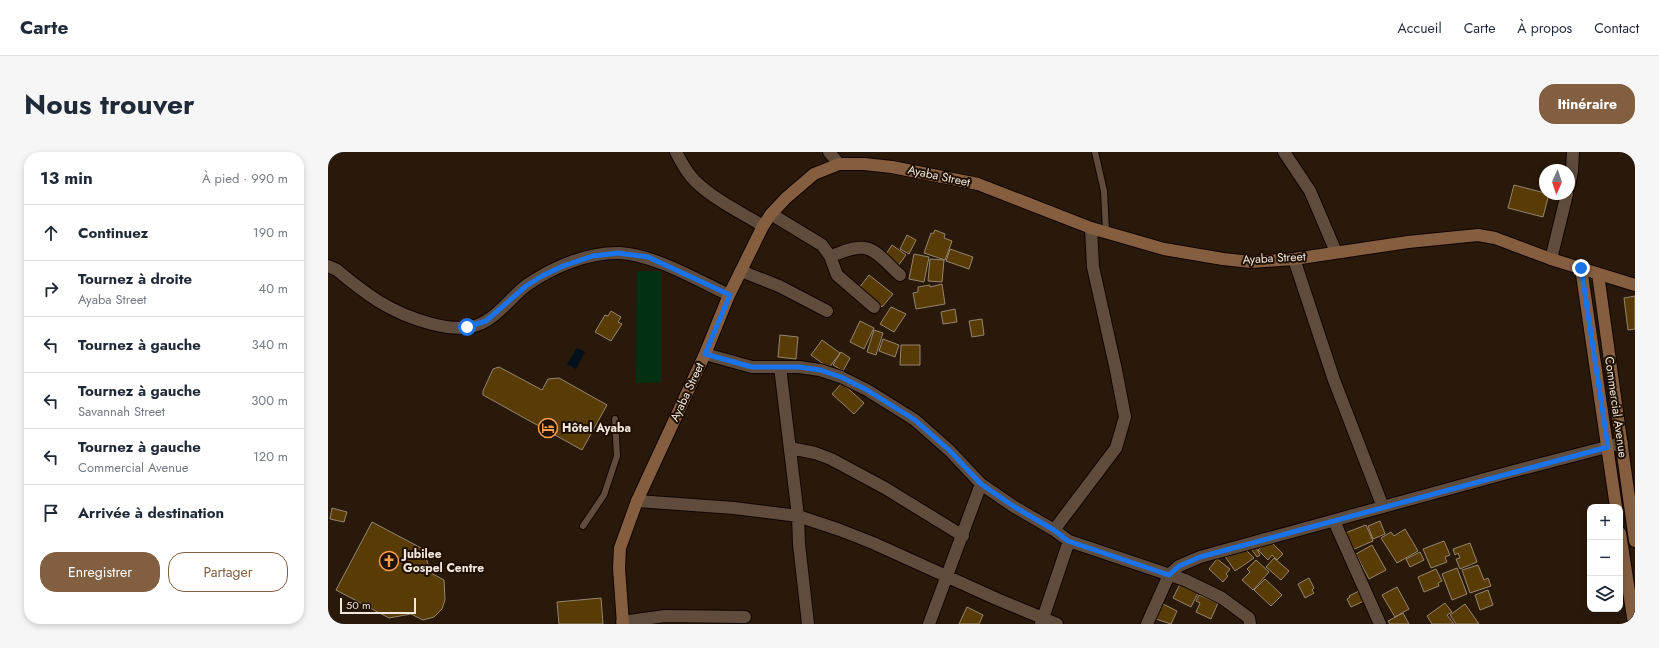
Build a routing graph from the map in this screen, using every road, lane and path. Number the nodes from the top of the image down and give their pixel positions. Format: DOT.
graph roads {
  1 [pos="676,152"];
  2 [pos="1095,152"];
  3 [pos="1284,152"];
  4 [pos="1574,152"];
  5 [pos="835,156"];
  6 [pos="1573,164"];
  7 [pos="1566,200"];
  8 [pos="771,214"];
  9 [pos="763,226"];
  10 [pos="1090,228"];
  11 [pos="1106,231"];
  12 [pos="1336,252"];
  13 [pos="830,256"];
  14 [pos="1294,259"];
  15 [pos="1551,259"];
  16 [pos="328,266"];
  17 [pos="1581,268"];
  18 [pos="741,271"];
  19 [pos="1598,274"];
  20 [pos="900,275"];
  21 [pos="1635,285"];
  22 [pos="730,295"];
  23 [pos="874,307"];
  24 [pos="827,311"];
  25 [pos="705,354"];
  26 [pos="780,366"];
  27 [pos="615,419"];
  28 [pos="1622,443"];
  29 [pos="1608,447"];
  30 [pos="790,448"];
  31 [pos="981,484"];
  32 [pos="637,501"];
  33 [pos="1616,504"];
  34 [pos="1383,507"];
  35 [pos="798,516"];
  36 [pos="1334,521"];
  37 [pos="583,526"];
  38 [pos="1054,530"];
  39 [pos="963,536"];
  40 [pos="1621,540"];
  41 [pos="1068,541"];
  42 [pos="1635,541"];
  43 [pos="1169,575"];
  44 [pos="948,576"];
  45 [pos="745,617"];
  46 [pos="1042,621"];
  47 [pos="622,623"];
  48 [pos="808,624"];
  49 [pos="929,624"];
  50 [pos="1057,624"];
  51 [pos="1147,624"];
  52 [pos="1250,624"];
  53 [pos="1380,624"];
  54 [pos="1634,624"];
  1 -- 9 [label="street"];
  2 -- 11 [label="lane"];
  3 -- 12 [label="street"];
  4 -- 6 [label="street"];
  5 -- 8 [label="main road, Ayaba Street"];
  5 -- 10 [label="main road, Ayaba Street"];
  7 -- 15 [label="street"];
  8 -- 9 [label="main road, Ayaba Street"];
  8 -- 13 [label="street"];
  9 -- 18 [label="main road, Ayaba Street"];
  10 -- 11 [label="main road, Ayaba Street"];
  10 -- 38 [label="street"];
  11 -- 14 [label="main road, Ayaba Street"];
  12 -- 14 [label="main road, Ayaba Street"];
  12 -- 15 [label="main road, Ayaba Street"];
  13 -- 20 [label="street"];
  13 -- 23 [label="street"];
  14 -- 34 [label="street"];
  15 -- 17 [label="main road, Ayaba Street"];
  16 -- 22 [label="street"];
  17 -- 19 [label="main road, Ayaba Street"];
  17 -- 29 [label="main road, Commercial Avenue"];
  18 -- 22 [label="main road, Ayaba Street"];
  18 -- 24 [label="street"];
  19 -- 21 [label="main road, Ayaba Street"];
  19 -- 28 [label="main road, Commercial Avenue"];
  22 -- 25 [label="main road, Ayaba Street"];
  25 -- 26 [label="street"];
  25 -- 32 [label="main road, Ayaba Street"];
  26 -- 30 [label="street"];
  26 -- 31 [label="street"];
  27 -- 37 [label="lane"];
  28 -- 29 [label="street"];
  28 -- 42 [label="main road, Commercial Avenue"];
  29 -- 33 [label="main road, Commercial Avenue"];
  29 -- 34 [label="street"];
  30 -- 35 [label="street"];
  30 -- 39 [label="street"];
  31 -- 38 [label="street"];
  31 -- 39 [label="street"];
  32 -- 35 [label="street"];
  32 -- 47 [label="main road, Ayaba Street"];
  34 -- 36 [label="street"];
  35 -- 44 [label="street"];
  35 -- 48 [label="street"];
  36 -- 43 [label="street"];
  36 -- 53 [label="street"];
  38 -- 41 [label="street"];
  39 -- 44 [label="street"];
  40 -- 54 [label="main road"];
  41 -- 43 [label="street"];
  41 -- 46 [label="street"];
  43 -- 51 [label="street"];
  43 -- 52 [label="street"];
  44 -- 46 [label="street"];
  44 -- 49 [label="street"];
  45 -- 47 [label="street"];
  46 -- 50 [label="street"];
}
